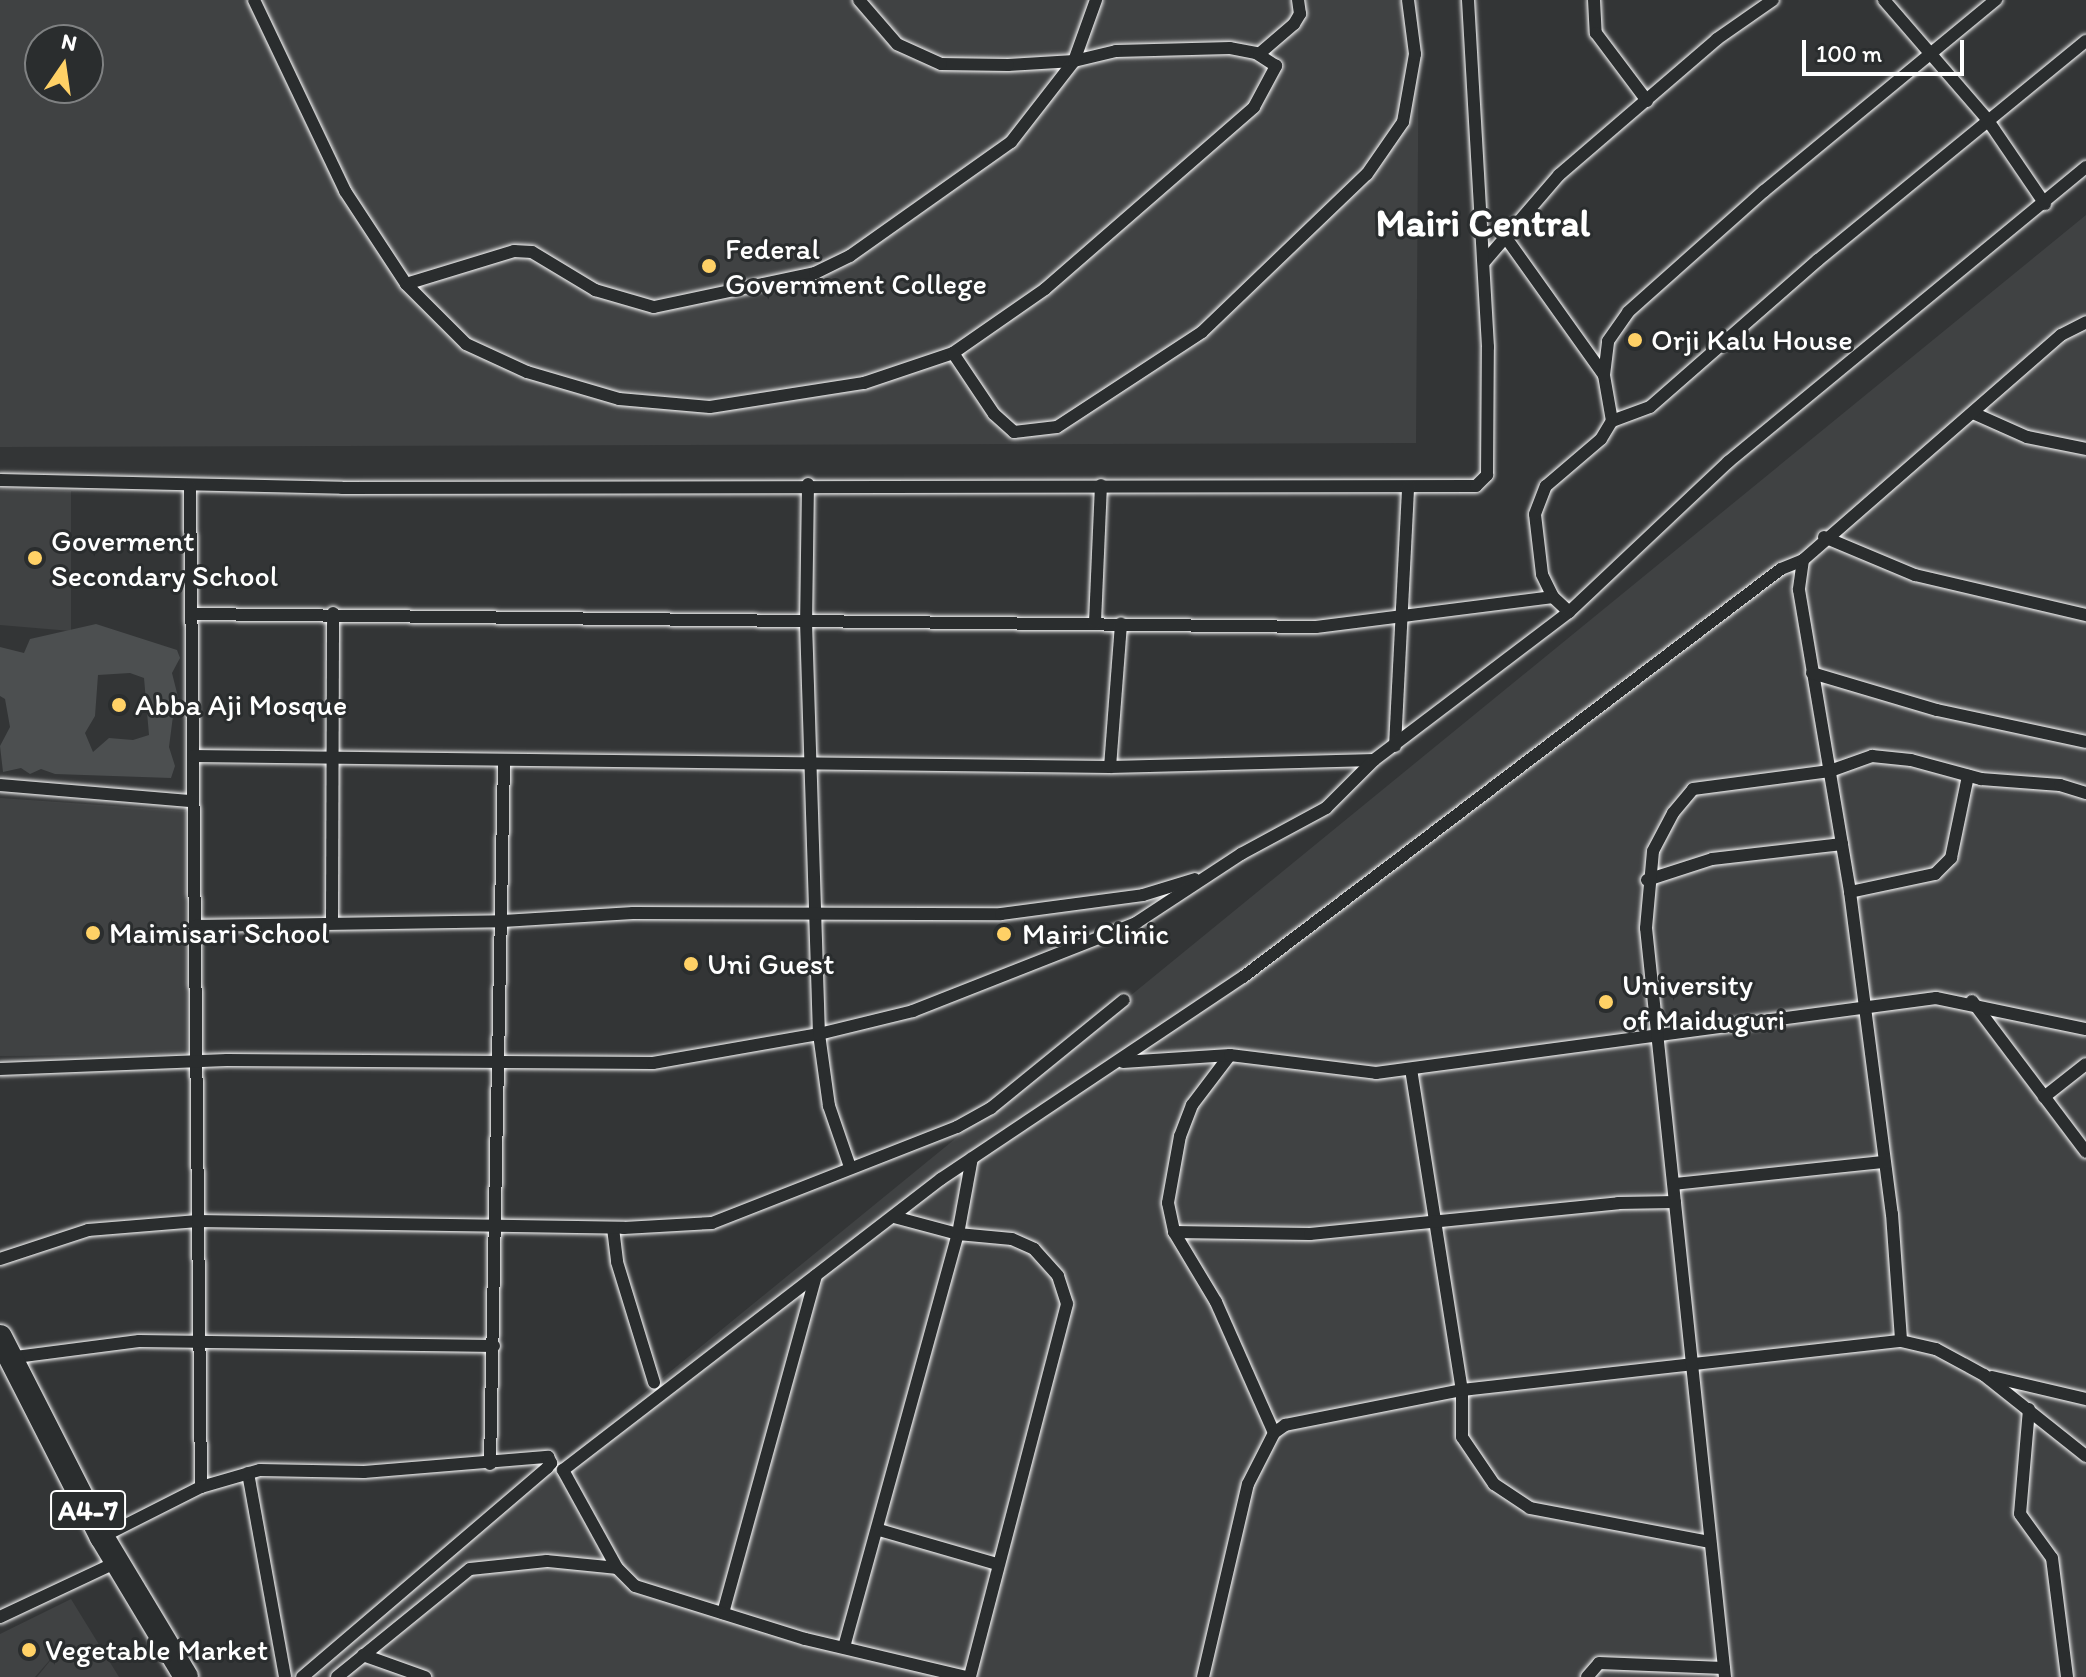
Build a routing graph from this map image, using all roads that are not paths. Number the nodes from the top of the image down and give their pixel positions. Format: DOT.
graph roads {
  1 [pos="254,0"];
  2 [pos="859,0"];
  3 [pos="1096,0"];
  4 [pos="1298,0"];
  5 [pos="1408,0"];
  6 [pos="1468,0"];
  7 [pos="1594,0"];
  8 [pos="1773,0"];
  9 [pos="1884,0"];
  10 [pos="1996,0"];
  11 [pos="2086,41"];
  12 [pos="1932,53"];
  13 [pos="1259,54"];
  14 [pos="1074,61"];
  15 [pos="1647,101"];
  16 [pos="1987,119"];
  17 [pos="2086,167"];
  18 [pos="2045,204"];
  19 [pos="1504,235"];
  20 [pos="1485,261"];
  21 [pos="406,284"];
  22 [pos="2086,322"];
  23 [pos="953,353"];
  24 [pos="1604,375"];
  25 [pos="1973,413"];
  26 [pos="1612,421"];
  27 [pos="2086,449"];
  28 [pos="0,480"];
  29 [pos="808,484"];
  30 [pos="1101,485"];
  31 [pos="190,486"];
  32 [pos="1408,487"];
  33 [pos="1824,537"];
  34 [pos="1803,560"];
  35 [pos="1553,597"];
  36 [pos="1569,612"];
  37 [pos="333,613"];
  38 [pos="192,614"];
  39 [pos="2086,615"];
  40 [pos="1404,619"];
  41 [pos="806,622"];
  42 [pos="1095,622"];
  43 [pos="1121,623"];
  44 [pos="1812,673"];
  45 [pos="2086,742"];
  46 [pos="1395,746"];
  47 [pos="330,755"];
  48 [pos="193,756"];
  49 [pos="1374,760"];
  50 [pos="504,761"];
  51 [pos="811,764"];
  52 [pos="1110,767"];
  53 [pos="1830,771"];
  54 [pos="1968,776"];
  55 [pos="0,785"];
  56 [pos="2086,793"];
  57 [pos="192,801"];
  58 [pos="1842,844"];
  59 [pos="1207,876"];
  60 [pos="1647,880"];
  61 [pos="1850,892"];
  62 [pos="813,912"];
  63 [pos="332,921"];
  64 [pos="503,921"];
  65 [pos="195,926"];
  66 [pos="1124,1000"];
  67 [pos="1972,1001"];
  68 [pos="1864,1006"];
  69 [pos="2086,1029"];
  70 [pos="1655,1032"];
  71 [pos="819,1034"];
  72 [pos="1230,1055"];
  73 [pos="196,1061"];
  74 [pos="1120,1062"];
  75 [pos="500,1064"];
  76 [pos="2086,1064"];
  77 [pos="0,1069"];
  78 [pos="1411,1069"];
  79 [pos="2044,1097"];
  80 [pos="2086,1152"];
  81 [pos="972,1158"];
  82 [pos="1884,1162"];
  83 [pos="850,1167"];
  84 [pos="1674,1184"];
  85 [pos="1675,1202"];
  86 [pos="894,1217"];
  87 [pos="198,1221"];
  88 [pos="1434,1224"];
  89 [pos="498,1225"];
  90 [pos="613,1228"];
  91 [pos="1174,1232"];
  92 [pos="958,1234"];
  93 [pos="0,1259"];
  94 [pos="816,1276"];
  95 [pos="1901,1341"];
  96 [pos="202,1343"];
  97 [pos="494,1346"];
  98 [pos="3,1357"];
  99 [pos="1689,1365"];
  100 [pos="1984,1375"];
  101 [pos="654,1382"];
  102 [pos="1462,1390"];
  103 [pos="2086,1399"];
  104 [pos="21,1400"];
  105 [pos="2029,1409"];
  106 [pos="1274,1433"];
  107 [pos="2086,1456"];
  108 [pos="490,1464"];
  109 [pos="248,1473"];
  110 [pos="201,1487"];
  111 [pos="879,1530"];
  112 [pos="102,1537"];
  113 [pos="1710,1542"];
  114 [pos="997,1564"];
  115 [pos="112,1565"];
  116 [pos="617,1568"];
  117 [pos="723,1613"];
  118 [pos="0,1617"];
  119 [pos="844,1647"];
  120 [pos="363,1655"];
  121 [pos="1725,1673"];
  122 [pos="178,1676"];
  123 [pos="285,1677"];
  124 [pos="302,1677"];
  125 [pos="337,1677"];
  126 [pos="425,1677"];
  127 [pos="968,1677"];
  128 [pos="1203,1677"];
  129 [pos="1587,1677"];
  130 [pos="2067,1677"];
  1 -- 21 [label="street"];
  2 -- 14 [label="street"];
  3 -- 14 [label="street"];
  4 -- 13 [label="street"];
  5 -- 23 [label="street"];
  6 -- 20 [label="street"];
  7 -- 15 [label="street"];
  8 -- 15 [label="street"];
  9 -- 12 [label="street"];
  10 -- 12 [label="street"];
  11 -- 16 [label="street"];
  12 -- 16 [label="street"];
  12 -- 24 [label="street"];
  13 -- 14 [label="street"];
  13 -- 23 [label="street"];
  14 -- 21 [label="street"];
  15 -- 19 [label="street"];
  16 -- 18 [label="street"];
  16 -- 26 [label="street"];
  17 -- 18 [label="street"];
  18 -- 36 [label="street"];
  19 -- 20 [label="street"];
  19 -- 24 [label="street"];
  20 -- 32 [label="street"];
  21 -- 23 [label="street"];
  22 -- 25 [label="street"];
  24 -- 26 [label="street"];
  25 -- 27 [label="street"];
  25 -- 33 [label="street"];
  26 -- 35 [label="street"];
  28 -- 31 [label="street"];
  29 -- 30 [label="street"];
  29 -- 31 [label="street"];
  29 -- 41 [label="street"];
  30 -- 32 [label="street"];
  30 -- 42 [label="street"];
  31 -- 38 [label="street"];
  32 -- 40 [label="street"];
  33 -- 34 [label="street"];
  33 -- 39 [label="street"];
  34 -- 44 [label="street"];
  34 -- 74 [label="street"];
  35 -- 36 [label="street"];
  35 -- 40 [label="street"];
  36 -- 46 [label="street"];
  37 -- 38 [label="street"];
  37 -- 41 [label="street"];
  37 -- 47 [label="street"];
  38 -- 48 [label="street"];
  40 -- 43 [label="street"];
  40 -- 46 [label="street"];
  41 -- 42 [label="street"];
  41 -- 51 [label="street"];
  42 -- 43 [label="street"];
  43 -- 52 [label="street"];
  44 -- 45 [label="street"];
  44 -- 53 [label="street"];
  46 -- 49 [label="street"];
  47 -- 48 [label="street"];
  47 -- 50 [label="street"];
  47 -- 63 [label="street"];
  48 -- 57 [label="street"];
  49 -- 52 [label="street"];
  49 -- 59 [label="street"];
  50 -- 51 [label="street"];
  50 -- 64 [label="street"];
  51 -- 52 [label="street"];
  51 -- 62 [label="street"];
  53 -- 54 [label="street"];
  53 -- 58 [label="street"];
  53 -- 60 [label="street"];
  54 -- 56 [label="street"];
  54 -- 61 [label="street"];
  55 -- 57 [label="street"];
  57 -- 65 [label="street"];
  58 -- 60 [label="street"];
  58 -- 61 [label="street"];
  59 -- 62 [label="street"];
  59 -- 71 [label="street"];
  60 -- 70 [label="street"];
  61 -- 68 [label="street"];
  62 -- 64 [label="street"];
  62 -- 71 [label="street"];
  63 -- 64 [label="street"];
  63 -- 65 [label="street"];
  64 -- 75 [label="street"];
  65 -- 73 [label="street"];
  66 -- 83 [label="street"];
  67 -- 68 [label="street"];
  67 -- 69 [label="street"];
  67 -- 79 [label="street"];
  68 -- 70 [label="street"];
  68 -- 82 [label="street"];
  70 -- 78 [label="street"];
  70 -- 84 [label="street"];
  71 -- 75 [label="street"];
  71 -- 83 [label="street"];
  72 -- 74 [label="street"];
  72 -- 78 [label="street"];
  72 -- 91 [label="street"];
  73 -- 75 [label="street"];
  73 -- 77 [label="street"];
  73 -- 87 [label="street"];
  74 -- 81 [label="street"];
  75 -- 89 [label="street"];
  76 -- 79 [label="street"];
  78 -- 88 [label="street"];
  79 -- 80 [label="street"];
  81 -- 86 [label="street"];
  81 -- 92 [label="street"];
  82 -- 84 [label="street"];
  82 -- 95 [label="street"];
  83 -- 90 [label="street"];
  84 -- 85 [label="street"];
  85 -- 88 [label="street"];
  85 -- 99 [label="street"];
  86 -- 92 [label="street"];
  86 -- 94 [label="street"];
  87 -- 89 [label="street"];
  87 -- 93 [label="street"];
  87 -- 96 [label="street"];
  88 -- 91 [label="street"];
  88 -- 102 [label="street"];
  89 -- 90 [label="street"];
  89 -- 97 [label="street"];
  90 -- 101 [label="street"];
  91 -- 106 [label="street"];
  92 -- 111 [label="street"];
  92 -- 114 [label="street"];
  94 -- 116 [label="street"];
  94 -- 117 [label="street"];
  95 -- 99 [label="street"];
  95 -- 100 [label="street"];
  96 -- 97 [label="street"];
  96 -- 98 [label="street"];
  96 -- 110 [label="street"];
  97 -- 108 [label="street"];
  98 -- 104 [label="highway, A4-7"];
  99 -- 102 [label="street"];
  99 -- 113 [label="street"];
  100 -- 103 [label="street"];
  100 -- 105 [label="street"];
  102 -- 106 [label="street"];
  102 -- 113 [label="street"];
  104 -- 112 [label="highway, A4-7"];
  104 -- 115 [label="highway, A4-7"];
  105 -- 107 [label="street"];
  105 -- 130 [label="street"];
  106 -- 128 [label="street"];
  108 -- 109 [label="street"];
  108 -- 124 [label="street"];
  109 -- 110 [label="street"];
  109 -- 123 [label="street"];
  110 -- 112 [label="street"];
  111 -- 114 [label="street"];
  111 -- 119 [label="street"];
  112 -- 115 [label="highway, A4-7"];
  113 -- 121 [label="street"];
  114 -- 127 [label="street"];
  115 -- 118 [label="street"];
  115 -- 122 [label="highway, A4-7"];
  116 -- 117 [label="street"];
  116 -- 120 [label="street"];
  117 -- 119 [label="street"];
  119 -- 127 [label="street"];
  120 -- 125 [label="street"];
  120 -- 126 [label="street"];
  121 -- 129 [label="street"];
}
